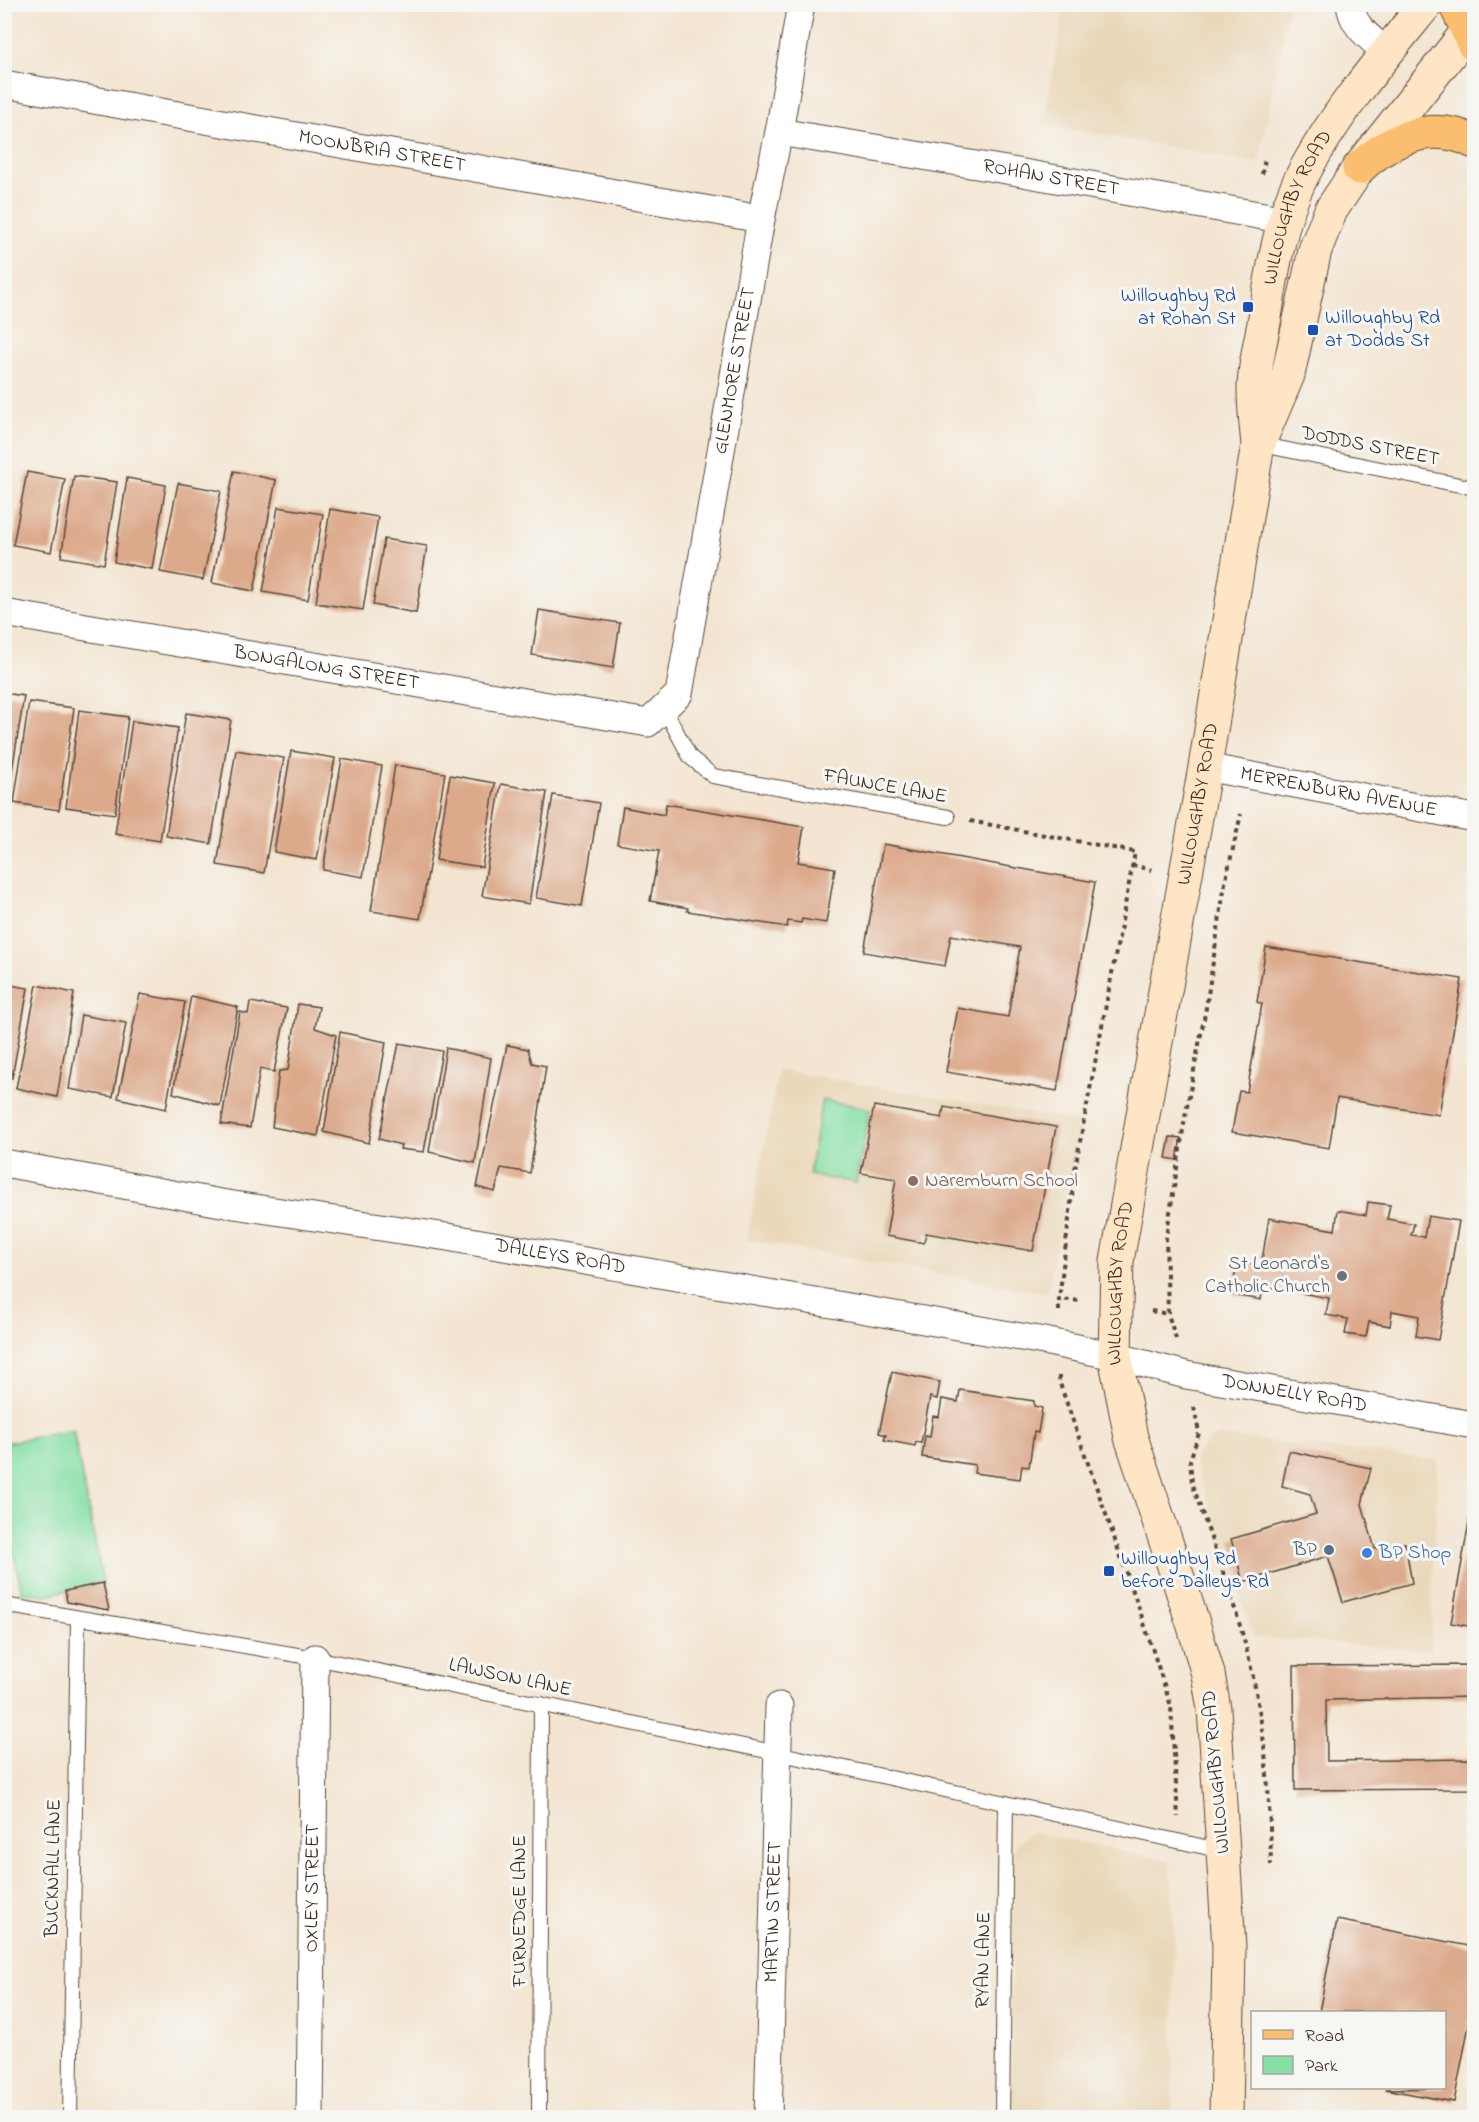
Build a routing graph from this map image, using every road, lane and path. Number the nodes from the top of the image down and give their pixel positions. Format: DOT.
graph roads {
  1 [pos="801,4"];
  2 [pos="1350,4"];
  3 [pos="1426,4"];
  4 [pos="1468,26"];
  5 [pos="1387,53"];
  6 [pos="4,84"];
  7 [pos="779,132"];
  8 [pos="1474,142"];
  9 [pos="1265,159"];
  10 [pos="1359,168"];
  11 [pos="1261,181"];
  12 [pos="761,219"];
  13 [pos="1286,220"];
  14 [pos="1322,229"];
  15 [pos="1258,444"];
  16 [pos="1474,488"];
  17 [pos="4,613"];
  18 [pos="656,715"];
  19 [pos="1205,767"];
  20 [pos="1241,814"];
  21 [pos="948,818"];
  22 [pos="1474,818"];
  23 [pos="1132,866"];
  24 [pos="1149,869"];
  25 [pos="4,1163"];
  26 [pos="1059,1299"];
  27 [pos="1071,1300"];
  28 [pos="1059,1308"];
  29 [pos="1153,1312"];
  30 [pos="1168,1314"];
  31 [pos="1175,1333"];
  32 [pos="1115,1356"];
  33 [pos="1059,1381"];
  34 [pos="1474,1425"];
  35 [pos="4,1605"];
  36 [pos="78,1619"];
  37 [pos="315,1658"];
  38 [pos="541,1704"];
  39 [pos="779,1706"];
  40 [pos="777,1753"];
  41 [pos="1006,1803"];
  42 [pos="1180,1842"];
  43 [pos="1224,1851"];
  44 [pos="70,2118"];
  45 [pos="310,2118"];
  46 [pos="538,2118"];
  47 [pos="768,2118"];
  48 [pos="1002,2118"];
  49 [pos="1226,2118"];
  1 -- 7 [label="street, GLENMORE STREET"];
  2 -- 5 [label="street"];
  3 -- 5 [label="main road, WILLOUGHBY ROAD"];
  4 -- 10 [label="main road, WILLOUGHBY ROAD"];
  5 -- 13 [label="main road, WILLOUGHBY ROAD"];
  6 -- 12 [label="street, MOONBRIA STREET"];
  7 -- 12 [label="street, GLENMORE STREET"];
  7 -- 13 [label="street, ROHAN STREET"];
  8 -- 10 [label="highway"];
  9 -- 11 [label="path"];
  10 -- 14 [label="main road, WILLOUGHBY ROAD"];
  12 -- 18 [label="street, GLENMORE STREET"];
  13 -- 14 [label="main road, ROHAN STREET"];
  13 -- 15 [label="main road, WILLOUGHBY ROAD"];
  14 -- 15 [label="main road, WILLOUGHBY ROAD"];
  15 -- 16 [label="lane, DODDS STREET"];
  15 -- 19 [label="main road, WILLOUGHBY ROAD"];
  17 -- 18 [label="street, BONGALONG STREET"];
  18 -- 21 [label="lane, FAUNCE LANE"];
  19 -- 22 [label="street, MERRENBURN AVENUE"];
  19 -- 32 [label="main road, WILLOUGHBY ROAD"];
  20 -- 30 [label="path"];
  21 -- 23 [label="path, FAUNCE LANE"];
  23 -- 24 [label="path"];
  23 -- 26 [label="path"];
  25 -- 32 [label="street, DALLEYS ROAD"];
  26 -- 27 [label="path"];
  26 -- 28 [label="path"];
  29 -- 30 [label="path"];
  30 -- 31 [label="path"];
  32 -- 34 [label="street, DONNELLY ROAD"];
  32 -- 43 [label="main road, WILLOUGHBY ROAD"];
  33 -- 42 [label="path"];
  35 -- 36 [label="lane, LAWSON LANE"];
  36 -- 37 [label="lane, LAWSON LANE"];
  36 -- 44 [label="lane, BUCKNALL LANE"];
  37 -- 38 [label="lane, LAWSON LANE"];
  37 -- 45 [label="street, OXLEY STREET"];
  38 -- 40 [label="lane, LAWSON LANE"];
  38 -- 46 [label="lane, FURNEDGE LANE"];
  39 -- 40 [label="street, MARTIN STREET"];
  40 -- 41 [label="lane, LAWSON LANE"];
  40 -- 47 [label="street, MARTIN STREET"];
  41 -- 42 [label="lane, LAWSON LANE"];
  41 -- 48 [label="lane, RYAN LANE"];
  42 -- 43 [label="lane, LAWSON LANE"];
  43 -- 49 [label="main road, WILLOUGHBY ROAD"];
}
